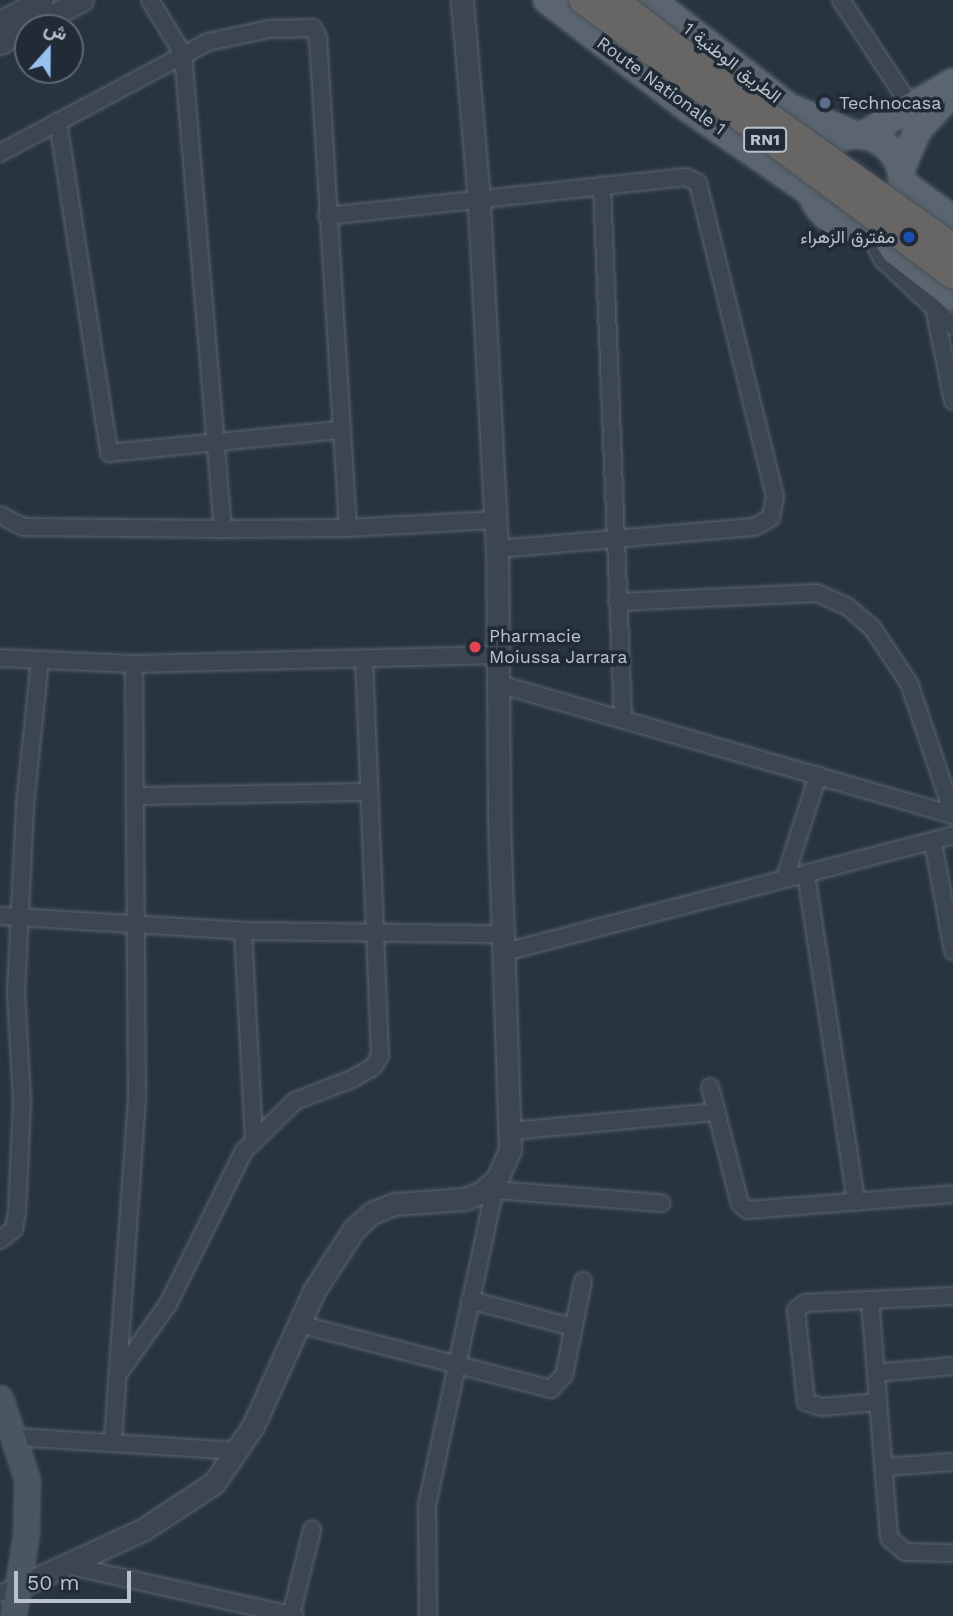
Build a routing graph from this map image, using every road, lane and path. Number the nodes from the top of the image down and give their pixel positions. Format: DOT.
graph roads {
  1 [pos="42,0"];
  2 [pos="82,0"];
  3 [pos="150,0"];
  4 [pos="462,0"];
  5 [pos="547,0"];
  6 [pos="582,0"];
  7 [pos="615,0"];
  8 [pos="652,0"];
  9 [pos="841,0"];
  10 [pos="55,14"];
  11 [pos="0,22"];
  12 [pos="183,54"];
  13 [pos="953,82"];
  14 [pos="953,92"];
  15 [pos="910,105"];
  16 [pos="58,122"];
  17 [pos="859,135"];
  18 [pos="0,152"];
  19 [pos="902,176"];
  20 [pos="602,185"];
  21 [pos="811,193"];
  22 [pos="479,200"];
  23 [pos="327,216"];
  24 [pos="953,219"];
  25 [pos="871,225"];
  26 [pos="953,247"];
  27 [pos="953,276"];
  28 [pos="944,305"];
  29 [pos="953,326"];
  30 [pos="953,401"];
  31 [pos="341,430"];
  32 [pos="214,443"];
  33 [pos="0,515"];
  34 [pos="495,520"];
  35 [pos="348,528"];
  36 [pos="223,529"];
  37 [pos="615,538"];
  38 [pos="497,549"];
  39 [pos="617,602"];
  40 [pos="498,655"];
  41 [pos="0,658"];
  42 [pos="40,661"];
  43 [pos="364,661"];
  44 [pos="134,664"];
  45 [pos="499,684"];
  46 [pos="623,717"];
  47 [pos="818,775"];
  48 [pos="367,792"];
  49 [pos="135,796"];
  50 [pos="953,814"];
  51 [pos="953,835"];
  52 [pos="933,842"];
  53 [pos="806,874"];
  54 [pos="785,878"];
  55 [pos="0,916"];
  56 [pos="20,917"];
  57 [pos="139,927"];
  58 [pos="243,931"];
  59 [pos="375,932"];
  60 [pos="505,943"];
  61 [pos="953,951"];
  62 [pos="710,1087"];
  63 [pos="717,1112"];
  64 [pos="512,1131"];
  65 [pos="254,1140"];
  66 [pos="496,1184"];
  67 [pos="953,1194"];
  68 [pos="856,1202"];
  69 [pos="661,1203"];
  70 [pos="0,1240"];
  71 [pos="583,1281"];
  72 [pos="953,1296"];
  73 [pos="470,1300"];
  74 [pos="870,1300"];
  75 [pos="299,1324"];
  76 [pos="573,1327"];
  77 [pos="953,1366"];
  78 [pos="456,1367"];
  79 [pos="121,1370"];
  80 [pos="876,1373"];
  81 [pos="0,1398"];
  82 [pos="878,1402"];
  83 [pos="15,1437"];
  84 [pos="113,1441"];
  85 [pos="239,1451"];
  86 [pos="953,1462"];
  87 [pos="884,1467"];
  88 [pos="312,1531"];
  89 [pos="953,1553"];
  90 [pos="70,1566"];
  91 [pos="9,1590"];
  92 [pos="13,1616"];
  93 [pos="293,1616"];
  94 [pos="428,1616"];
  1 -- 11 [label="street"];
  2 -- 10 [label="street"];
  3 -- 12 [label="street"];
  4 -- 22 [label="street"];
  5 -- 21 [label="main road, Route Nationale 1 / RN1"];
  6 -- 27 [label="highway, RN1, bridge"];
  7 -- 26 [label="highway, RN1, bridge"];
  8 -- 17 [label="main road, الطريق الوطنية 1 / RN1"];
  9 -- 15 [label="street"];
  12 -- 16 [label="street"];
  12 -- 23 [label="street"];
  12 -- 32 [label="street"];
  13 -- 15 [label="main road"];
  14 -- 19 [label="main road"];
  15 -- 17 [label="main road"];
  16 -- 18 [label="street"];
  16 -- 32 [label="street"];
  17 -- 19 [label="main road, الطريق الوطنية 1 / RN1"];
  17 -- 21 [label="main road"];
  19 -- 24 [label="main road, الطريق الوطنية 1"];
  19 -- 25 [label="main road"];
  20 -- 22 [label="street"];
  20 -- 37 [label="street"];
  20 -- 37 [label="street"];
  21 -- 25 [label="main road, RN1"];
  22 -- 23 [label="street"];
  22 -- 34 [label="street"];
  23 -- 31 [label="street"];
  25 -- 28 [label="main road"];
  28 -- 29 [label="street"];
  28 -- 30 [label="street"];
  31 -- 32 [label="street"];
  31 -- 35 [label="street"];
  32 -- 36 [label="street"];
  33 -- 36 [label="street"];
  34 -- 35 [label="street"];
  34 -- 38 [label="street"];
  35 -- 36 [label="street"];
  37 -- 38 [label="street"];
  37 -- 39 [label="street"];
  38 -- 40 [label="street"];
  39 -- 46 [label="street"];
  39 -- 50 [label="street"];
  40 -- 43 [label="street"];
  40 -- 45 [label="street"];
  41 -- 42 [label="street"];
  42 -- 44 [label="street"];
  42 -- 56 [label="street"];
  43 -- 44 [label="street"];
  43 -- 48 [label="street"];
  44 -- 49 [label="street"];
  45 -- 46 [label="street"];
  45 -- 60 [label="street"];
  46 -- 47 [label="street"];
  47 -- 50 [label="street"];
  47 -- 54 [label="street"];
  48 -- 49 [label="street"];
  48 -- 59 [label="street"];
  49 -- 57 [label="street"];
  51 -- 52 [label="street"];
  52 -- 53 [label="street"];
  52 -- 61 [label="street"];
  53 -- 54 [label="street"];
  53 -- 68 [label="street"];
  54 -- 60 [label="street"];
  55 -- 56 [label="street"];
  56 -- 57 [label="street"];
  56 -- 70 [label="street"];
  57 -- 58 [label="street"];
  57 -- 79 [label="street"];
  58 -- 59 [label="street"];
  58 -- 65 [label="street"];
  59 -- 60 [label="street"];
  59 -- 65 [label="street"];
  60 -- 64 [label="street"];
  62 -- 63 [label="street"];
  63 -- 64 [label="street"];
  63 -- 68 [label="street"];
  64 -- 66 [label="street"];
  65 -- 79 [label="street"];
  66 -- 69 [label="street"];
  66 -- 73 [label="street"];
  66 -- 75 [label="street"];
  67 -- 68 [label="street"];
  71 -- 76 [label="street"];
  72 -- 74 [label="street"];
  73 -- 76 [label="street"];
  73 -- 78 [label="street"];
  74 -- 80 [label="street"];
  74 -- 82 [label="street"];
  75 -- 78 [label="street"];
  75 -- 85 [label="street"];
  76 -- 78 [label="street"];
  77 -- 80 [label="street"];
  78 -- 94 [label="street"];
  79 -- 84 [label="street"];
  80 -- 82 [label="street"];
  81 -- 83 [label="main road"];
  82 -- 87 [label="street"];
  83 -- 84 [label="street"];
  83 -- 91 [label="main road"];
  84 -- 85 [label="street"];
  85 -- 90 [label="street"];
  86 -- 87 [label="street"];
  87 -- 89 [label="street"];
  88 -- 93 [label="street"];
  90 -- 91 [label="street"];
  90 -- 93 [label="street"];
  91 -- 92 [label="main road"];
}
